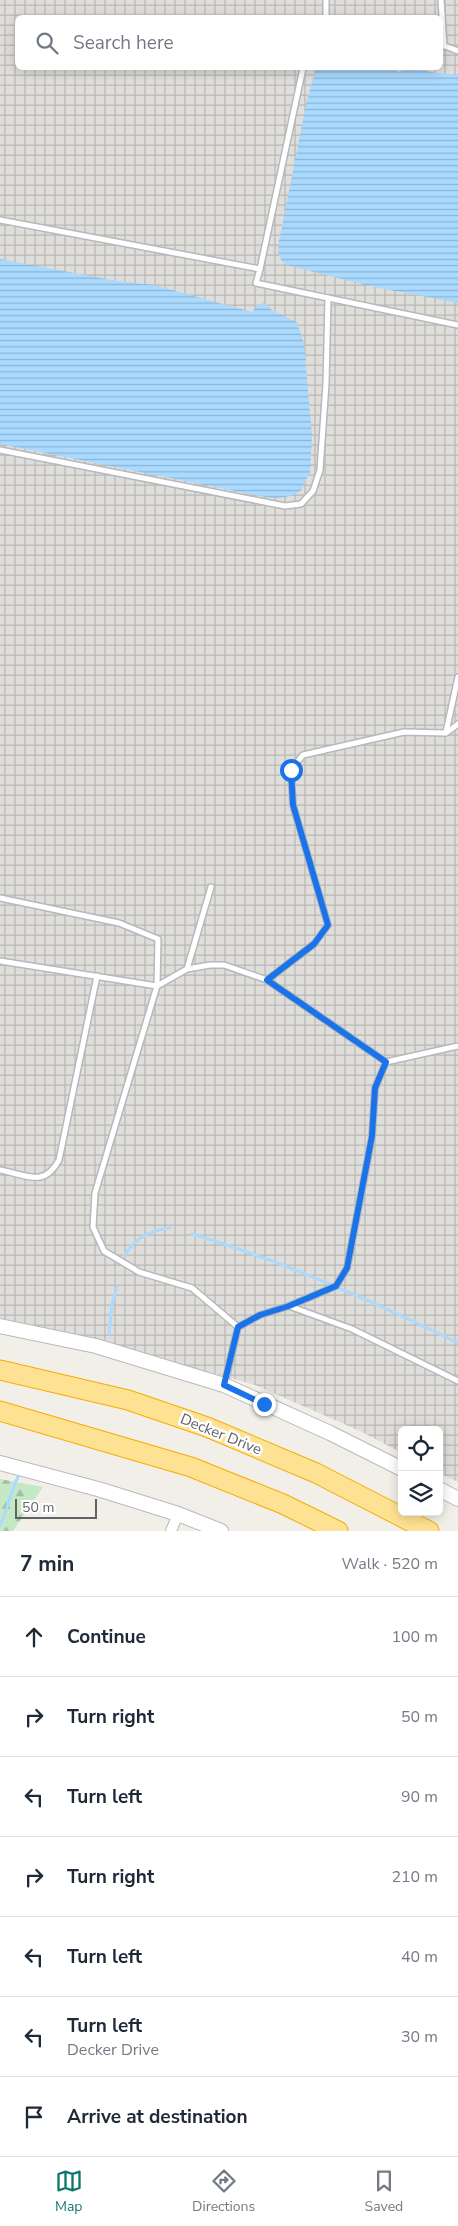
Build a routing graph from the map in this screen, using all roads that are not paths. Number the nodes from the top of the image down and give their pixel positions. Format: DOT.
graph roads {
  1 [pos="326,0"];
  2 [pos="441,0"];
  3 [pos="326,15"];
  4 [pos="441,15"];
  5 [pos="443,45"];
  6 [pos="458,52"];
  7 [pos="303,70"];
  8 [pos="0,220"];
  9 [pos="260,269"];
  10 [pos="328,298"];
  11 [pos="458,325"];
  12 [pos="0,450"];
  13 [pos="458,677"];
  14 [pos="458,724"];
  15 [pos="446,733"];
  16 [pos="211,887"];
  17 [pos="0,898"];
  18 [pos="0,961"];
  19 [pos="187,969"];
  20 [pos="96,976"];
  21 [pos="267,980"];
  22 [pos="157,986"];
  23 [pos="458,1046"];
  24 [pos="386,1062"];
  25 [pos="0,1170"];
  26 [pos="289,1306"];
  27 [pos="0,1326"];
  28 [pos="238,1327"];
  29 [pos="0,1370"];
  30 [pos="458,1382"];
  31 [pos="224,1385"];
  32 [pos="0,1411"];
  33 [pos="0,1463"];
  34 [pos="398,1467"];
  35 [pos="443,1491"];
  36 [pos="458,1499"];
  37 [pos="178,1514"];
  38 [pos="171,1531"];
  39 [pos="221,1531"];
  40 [pos="338,1531"];
  41 [pos="429,1531"];
  1 -- 3 [label="lane"];
  2 -- 4 [label="lane"];
  5 -- 6 [label="lane"];
  7 -- 9 [label="lane"];
  8 -- 9 [label="lane"];
  9 -- 10 [label="lane"];
  10 -- 11 [label="lane"];
  10 -- 12 [label="lane"];
  13 -- 15 [label="lane"];
  14 -- 15 [label="lane"];
  15 -- 21 [label="lane"];
  16 -- 19 [label="lane"];
  17 -- 22 [label="lane"];
  18 -- 20 [label="lane"];
  19 -- 21 [label="lane"];
  19 -- 22 [label="lane"];
  20 -- 22 [label="lane"];
  20 -- 25 [label="lane"];
  21 -- 24 [label="lane"];
  22 -- 28 [label="lane"];
  23 -- 24 [label="lane"];
  24 -- 26 [label="lane"];
  26 -- 28 [label="lane"];
  26 -- 30 [label="lane"];
  27 -- 31 [label="main road"];
  28 -- 31 [label="lane"];
  29 -- 41 [label="highway, Decker Drive"];
  31 -- 34 [label="main road"];
  32 -- 40 [label="highway"];
  33 -- 37 [label="main road"];
  35 -- 36 [label="main road"];
  37 -- 38 [label="street"];
  37 -- 39 [label="main road"];
}
